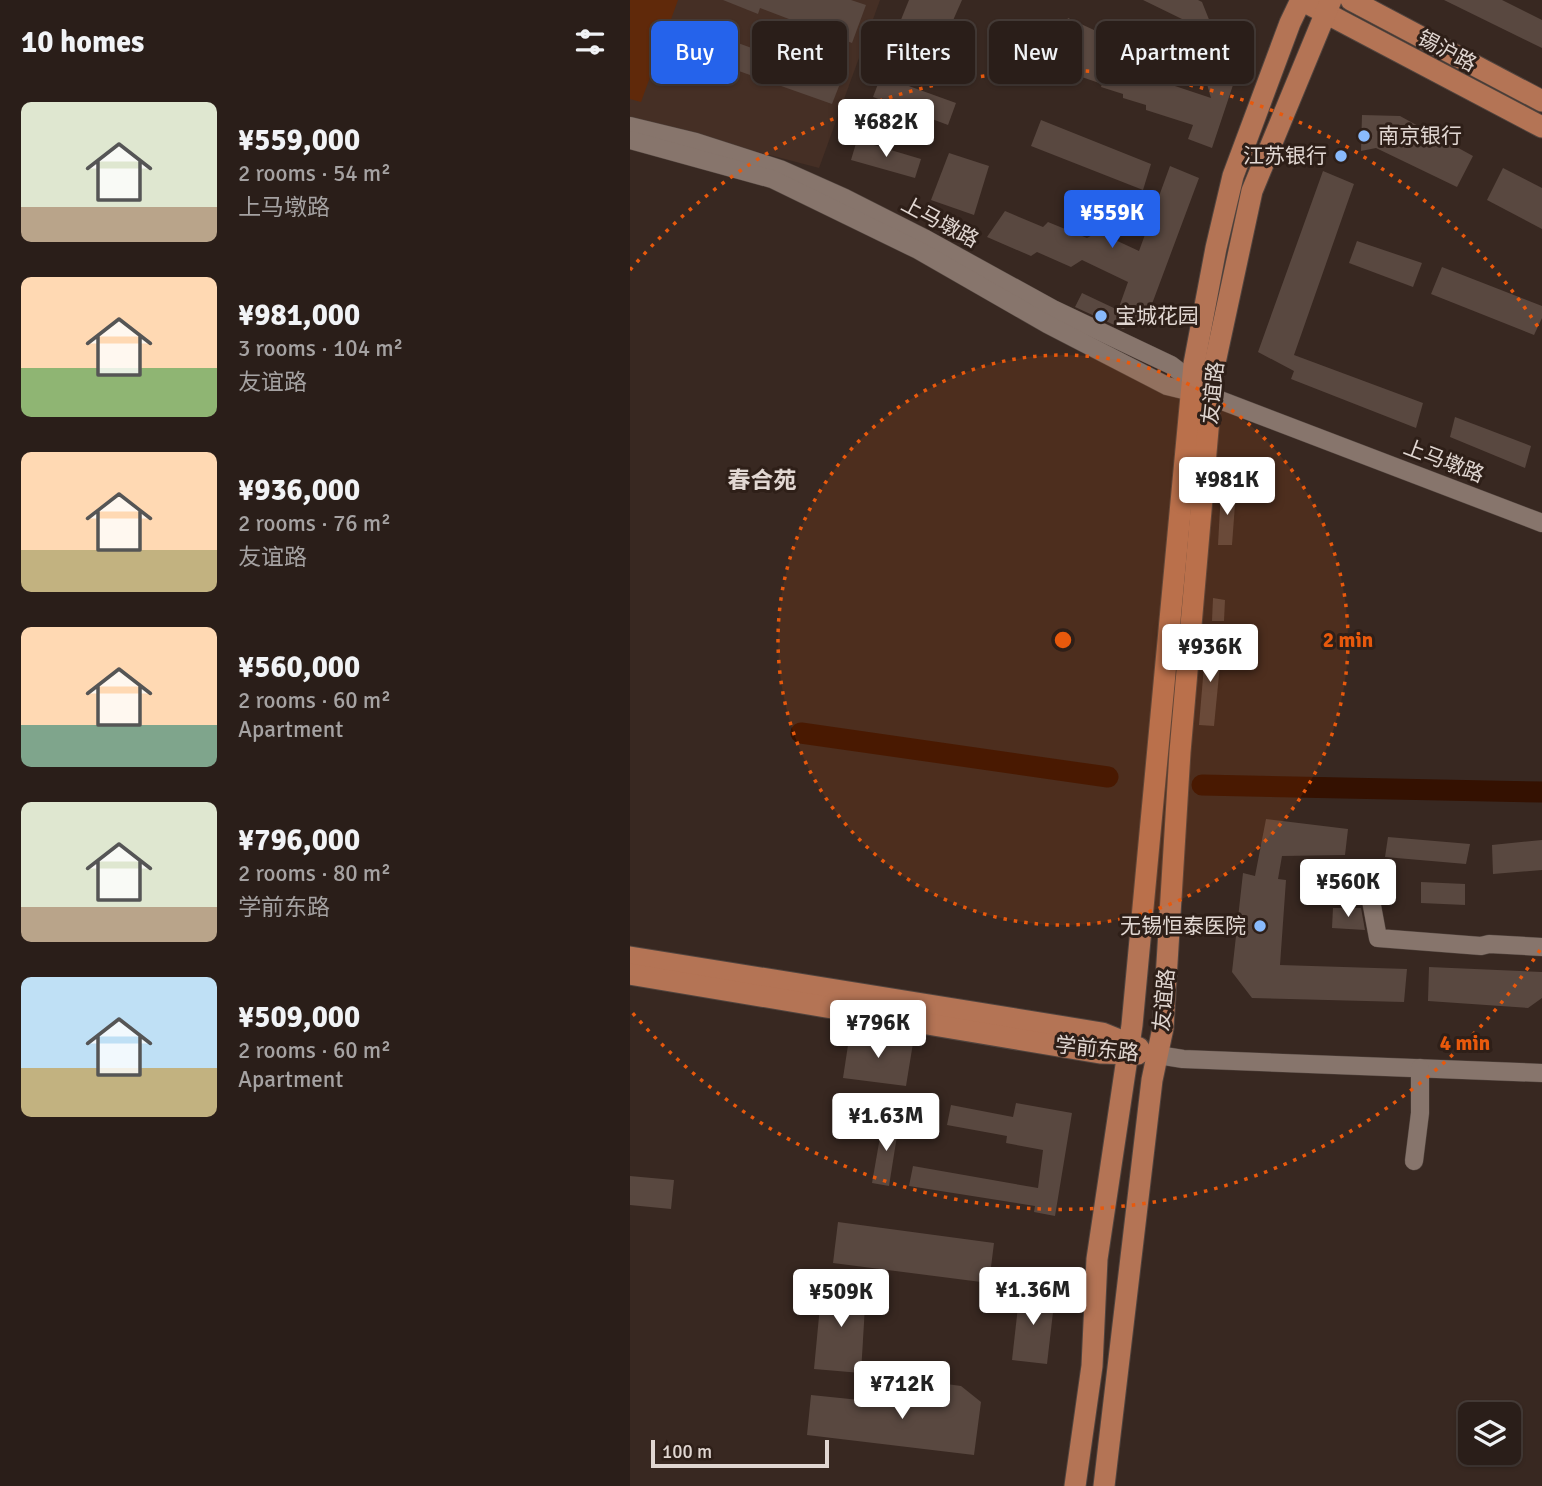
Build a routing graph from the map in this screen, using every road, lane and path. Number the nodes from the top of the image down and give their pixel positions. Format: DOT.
graph roads {
  1 [pos="1301,0"];
  2 [pos="1352,0"];
  3 [pos="1328,7"];
  4 [pos="1542,101"];
  5 [pos="630,126"];
  6 [pos="1542,127"];
  7 [pos="630,140"];
  8 [pos="1198,390"];
  9 [pos="1542,523"];
  10 [pos="1367,879"];
  11 [pos="1542,947"];
  12 [pos="630,957"];
  13 [pos="630,974"];
  14 [pos="1127,1049"];
  15 [pos="1158,1055"];
  16 [pos="1420,1068"];
  17 [pos="1542,1073"];
  18 [pos="1414,1161"];
  19 [pos="1075,1486"];
  20 [pos="1104,1486"];
  1 -- 3 [label="main road"];
  1 -- 8 [label="main road, 友谊路"];
  2 -- 4 [label="main road, 锡沪路"];
  3 -- 6 [label="main road"];
  3 -- 8 [label="main road, 友谊路"];
  5 -- 8 [label="street, 上马墩路"];
  7 -- 8 [label="street, 上马墩路"];
  8 -- 9 [label="street, 上马墩路"];
  8 -- 14 [label="main road, 友谊路"];
  8 -- 15 [label="main road, 友谊路"];
  10 -- 11 [label="street"];
  12 -- 14 [label="main road, 学前东路"];
  13 -- 14 [label="main road, 学前东路"];
  14 -- 15 [label="main road, 学前东路"];
  14 -- 19 [label="main road, 友谊路"];
  15 -- 16 [label="street"];
  15 -- 20 [label="main road, 友谊路"];
  16 -- 17 [label="street"];
  16 -- 18 [label="street"];
}
